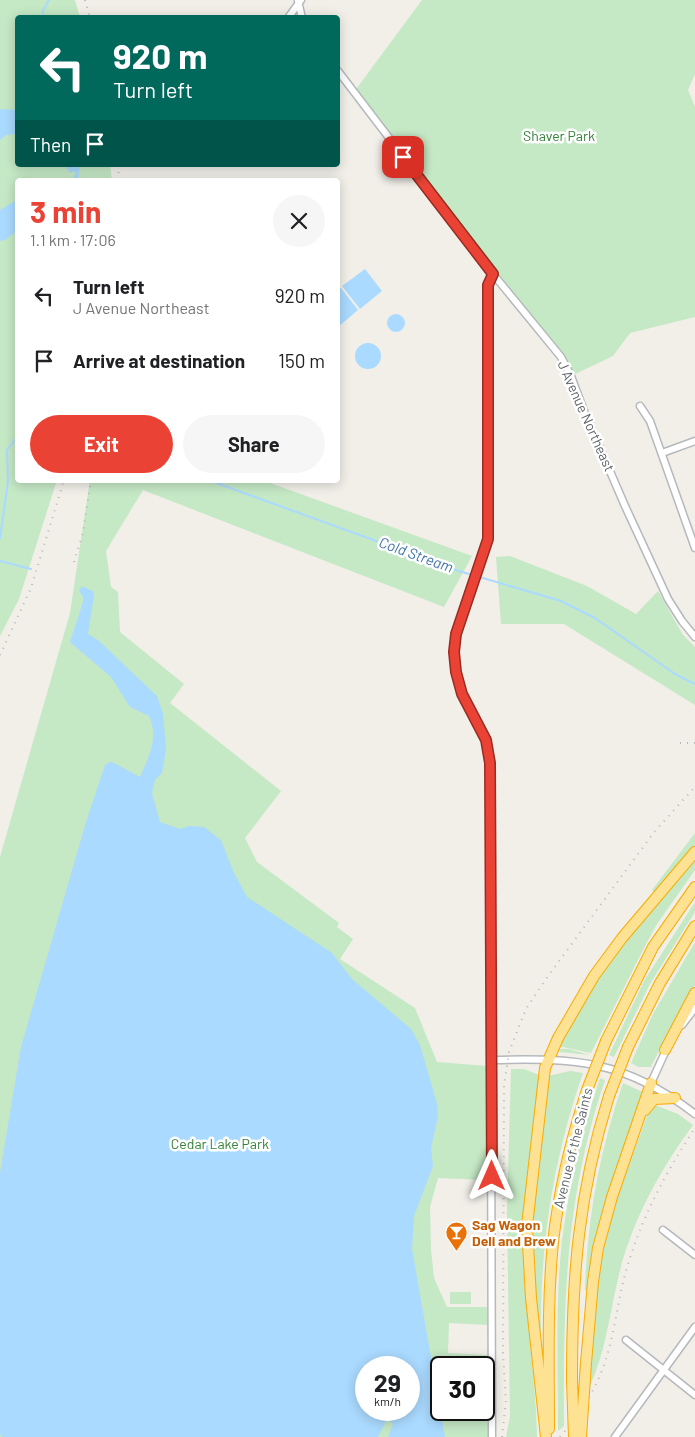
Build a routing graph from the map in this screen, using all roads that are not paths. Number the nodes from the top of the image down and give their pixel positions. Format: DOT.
graph roads {
  1 [pos="299,1"];
  2 [pos="290,15"];
  3 [pos="301,15"];
  4 [pos="340,74"];
  5 [pos="493,274"];
  6 [pos="640,406"];
  7 [pos="695,441"];
  8 [pos="662,453"];
  9 [pos="695,548"];
  10 [pos="695,637"];
  11 [pos="695,852"];
  12 [pos="695,887"];
  13 [pos="695,926"];
  14 [pos="695,993"];
  15 [pos="695,1008"];
  16 [pos="666,1050"];
  17 [pos="492,1060"];
  18 [pos="548,1060"];
  19 [pos="651,1083"];
  20 [pos="675,1098"];
  21 [pos="695,1114"];
  22 [pos="640,1120"];
  23 [pos="663,1230"];
  24 [pos="695,1255"];
  25 [pos="695,1328"];
  26 [pos="626,1340"];
  27 [pos="664,1370"];
  28 [pos="695,1395"];
  29 [pos="492,1437"];
  30 [pos="546,1437"];
  31 [pos="550,1437"];
  32 [pos="574,1437"];
  33 [pos="581,1437"];
  34 [pos="615,1437"];
  1 -- 2 [label="street"];
  1 -- 3 [label="street"];
  4 -- 5 [label="street, J Avenue Northeast"];
  5 -- 10 [label="street, J Avenue Northeast"];
  5 -- 17 [label="street"];
  6 -- 8 [label="street"];
  7 -- 8 [label="street"];
  8 -- 9 [label="street"];
  11 -- 18 [label="highway"];
  12 -- 31 [label="highway, Avenue of the Saints, bridge"];
  13 -- 32 [label="highway, Avenue of the Saints, bridge"];
  14 -- 16 [label="highway"];
  15 -- 16 [label="street"];
  16 -- 19 [label="street"];
  17 -- 18 [label="street"];
  17 -- 29 [label="street"];
  18 -- 19 [label="street"];
  18 -- 30 [label="highway"];
  19 -- 20 [label="street"];
  19 -- 22 [label="highway"];
  20 -- 21 [label="street"];
  20 -- 22 [label="highway"];
  22 -- 33 [label="highway, bridge"];
  23 -- 24 [label="street"];
  25 -- 27 [label="street"];
  26 -- 27 [label="street"];
  27 -- 28 [label="street"];
  27 -- 34 [label="street"];
}
